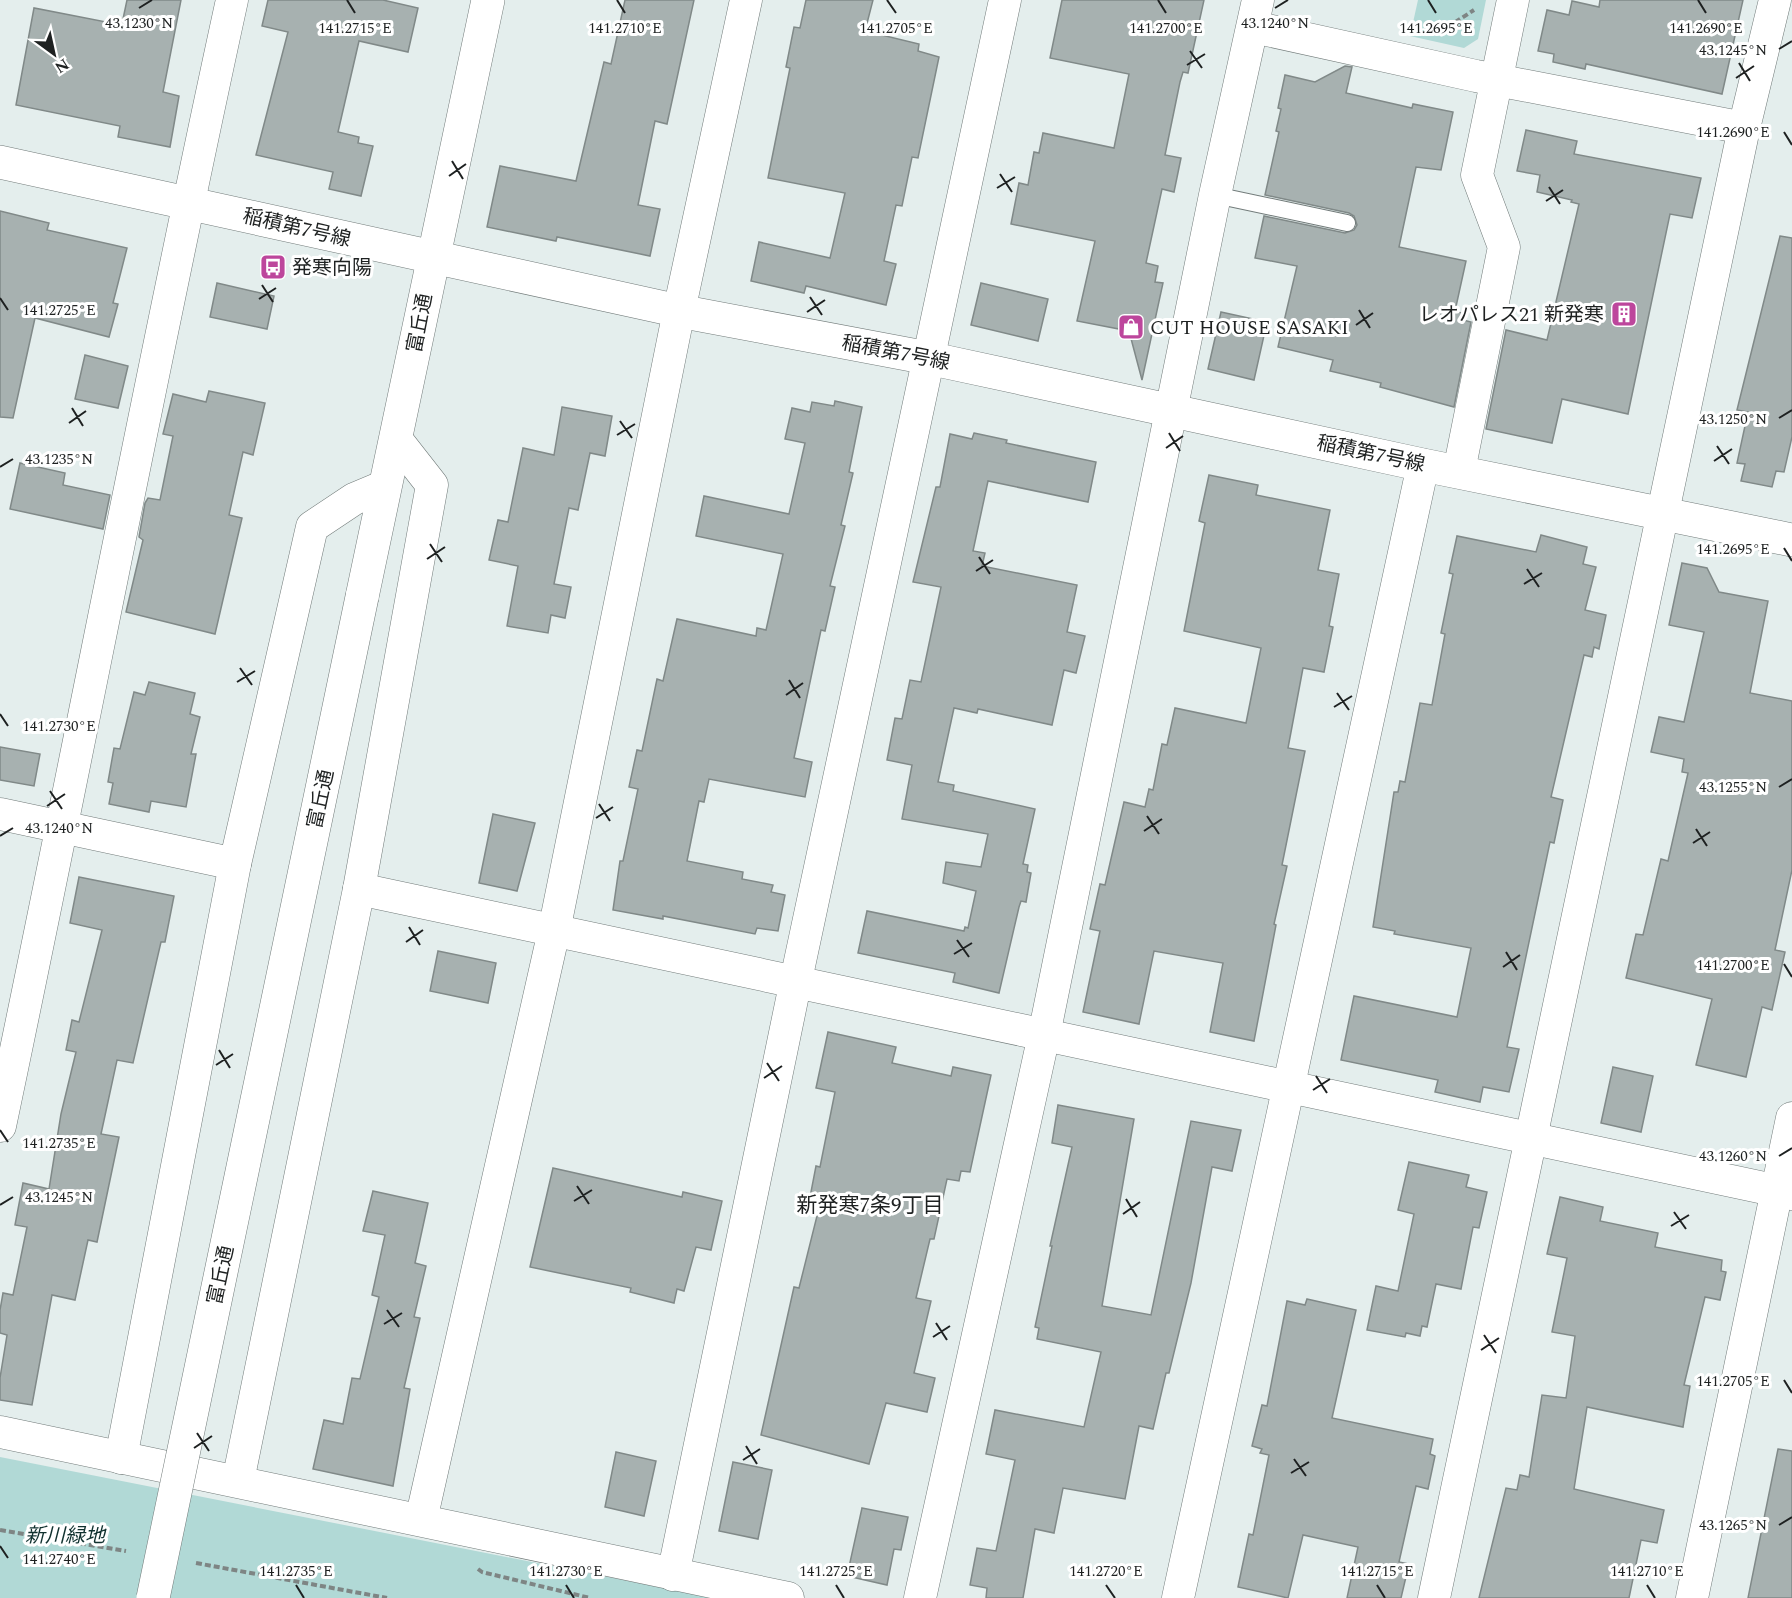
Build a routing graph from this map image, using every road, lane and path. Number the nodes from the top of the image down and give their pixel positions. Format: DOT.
graph roads {
  1 [pos="231,0"];
  2 [pos="488,0"];
  3 [pos="746,0"];
  4 [pos="1005,0"];
  5 [pos="1513,0"];
  6 [pos="1774,0"];
  7 [pos="1480,6"];
  8 [pos="1255,14"];
  9 [pos="1432,37"];
  10 [pos="1496,80"];
  11 [pos="1744,128"];
  12 [pos="0,162"];
  13 [pos="1215,195"];
  14 [pos="188,202"];
  15 [pos="1347,223"];
  16 [pos="433,257"];
  17 [pos="679,311"];
  18 [pos="928,358"];
  19 [pos="1171,410"];
  20 [pos="396,439"];
  21 [pos="1423,465"];
  22 [pos="1459,471"];
  23 [pos="385,486"];
  24 [pos="1664,514"];
  25 [pos="1792,540"];
  26 [pos="0,814"];
  27 [pos="63,828"];
  28 [pos="235,864"];
  29 [pos="359,889"];
  30 [pos="554,931"];
  31 [pos="796,980"];
  32 [pos="1044,1035"];
  33 [pos="1286,1087"];
  34 [pos="1792,1118"];
  35 [pos="0,1126"];
  36 [pos="1531,1139"];
  37 [pos="1785,1192"];
  38 [pos="0,1432"];
  39 [pos="122,1458"];
  40 [pos="238,1481"];
  41 [pos="421,1520"];
  42 [pos="673,1575"];
  43 [pos="153,1598"];
  44 [pos="788,1598"];
  45 [pos="920,1598"];
  46 [pos="1178,1598"];
  47 [pos="1434,1598"];
  48 [pos="1692,1598"];
  1 -- 14 [label="street"];
  2 -- 16 [label="street, 富丘通"];
  3 -- 17 [label="street"];
  4 -- 18 [label="street"];
  5 -- 10 [label="street"];
  6 -- 11 [label="street"];
  7 -- 9 [label="path"];
  8 -- 10 [label="street"];
  8 -- 13 [label="street"];
  10 -- 11 [label="street"];
  10 -- 22 [label="street"];
  11 -- 24 [label="street"];
  12 -- 14 [label="street, 稲積第7号線"];
  13 -- 15 [label="lane"];
  13 -- 19 [label="street"];
  14 -- 16 [label="street, 稲積第7号線"];
  14 -- 27 [label="street"];
  16 -- 17 [label="street, 稲積第7号線"];
  16 -- 20 [label="street, 富丘通"];
  17 -- 18 [label="street, 稲積第7号線"];
  17 -- 30 [label="street"];
  18 -- 19 [label="street, 稲積第7号線"];
  18 -- 31 [label="street"];
  19 -- 21 [label="street, 稲積第7号線"];
  19 -- 32 [label="street"];
  20 -- 23 [label="street, 富丘通"];
  20 -- 29 [label="street"];
  21 -- 22 [label="street, 稲積第7号線"];
  21 -- 33 [label="street"];
  22 -- 24 [label="street, 稲積第7号線"];
  23 -- 28 [label="street"];
  23 -- 43 [label="street, 富丘通, bridge"];
  24 -- 25 [label="street, 稲積第7号線"];
  24 -- 36 [label="street"];
  26 -- 27 [label="street"];
  27 -- 28 [label="street"];
  27 -- 35 [label="street"];
  28 -- 39 [label="street"];
  29 -- 30 [label="street"];
  29 -- 40 [label="street"];
  30 -- 31 [label="street"];
  30 -- 41 [label="street"];
  31 -- 32 [label="street"];
  31 -- 42 [label="street"];
  32 -- 33 [label="street"];
  32 -- 45 [label="street"];
  33 -- 36 [label="street"];
  33 -- 46 [label="street"];
  34 -- 37 [label="street"];
  36 -- 37 [label="street"];
  36 -- 47 [label="street"];
  37 -- 48 [label="street"];
  38 -- 39 [label="street"];
  39 -- 40 [label="street"];
  40 -- 41 [label="street"];
  41 -- 42 [label="street"];
  42 -- 44 [label="street"];
}
